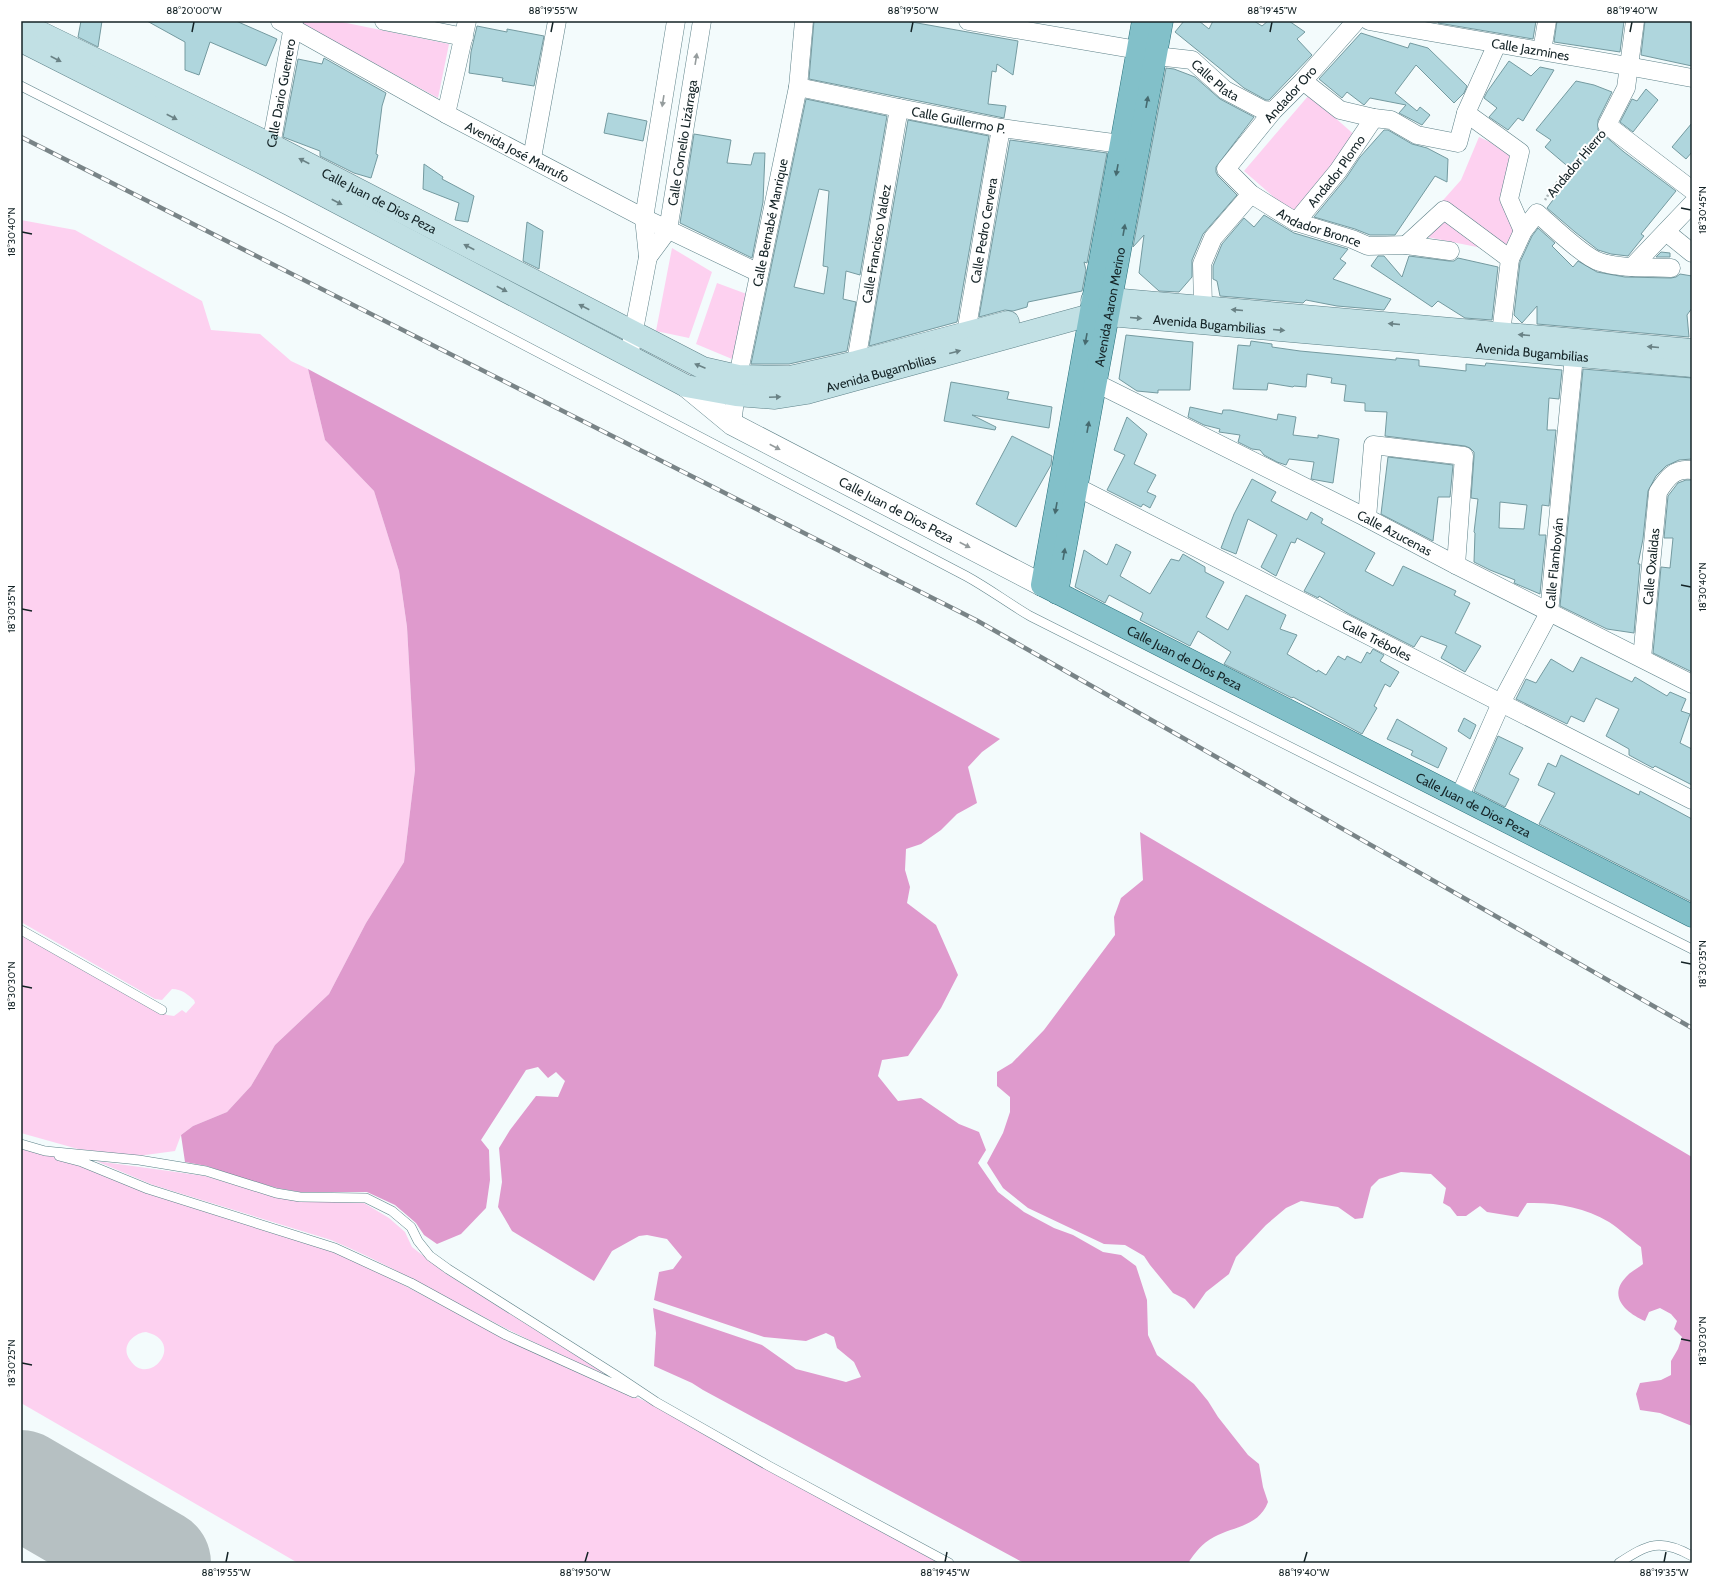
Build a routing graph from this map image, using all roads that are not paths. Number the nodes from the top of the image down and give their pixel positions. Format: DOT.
graph roads {
  1 [pos="384,21"];
  2 [pos="556,21"];
  3 [pos="676,21"];
  4 [pos="702,21"];
  5 [pos="804,21"];
  6 [pos="968,21"];
  7 [pos="1143,21"];
  8 [pos="1162,21"];
  9 [pos="1356,21"];
  10 [pos="1369,21"];
  11 [pos="1547,21"];
  12 [pos="1635,21"];
  13 [pos="21,23"];
  14 [pos="289,23"];
  15 [pos="466,29"];
  16 [pos="21,41"];
  17 [pos="1497,44"];
  18 [pos="1542,51"];
  19 [pos="1147,53"];
  20 [pos="1628,65"];
  21 [pos="1692,78"];
  22 [pos="1303,81"];
  23 [pos="21,86"];
  24 [pos="798,87"];
  25 [pos="899,108"];
  26 [pos="1273,111"];
  27 [pos="1466,113"];
  28 [pos="446,114"];
  29 [pos="1374,118"];
  30 [pos="1001,128"];
  31 [pos="1121,144"];
  32 [pos="269,155"];
  33 [pos="532,158"];
  34 [pos="1226,169"];
  35 [pos="1692,190"];
  36 [pos="1251,194"];
  37 [pos="1692,204"];
  38 [pos="644,218"];
  39 [pos="1296,222"];
  40 [pos="668,230"];
  41 [pos="1523,231"];
  42 [pos="1666,232"];
  43 [pos="1406,245"];
  44 [pos="1450,251"];
  45 [pos="1692,253"];
  46 [pos="648,258"];
  47 [pos="1510,259"];
  48 [pos="1632,266"];
  49 [pos="1671,268"];
  50 [pos="759,273"];
  51 [pos="1100,307"];
  52 [pos="1203,307"];
  53 [pos="634,332"];
  54 [pos="966,333"];
  55 [pos="1498,341"];
  56 [pos="1692,350"];
  57 [pos="629,356"];
  58 [pos="1574,356"];
  59 [pos="1692,366"];
  60 [pos="856,371"];
  61 [pos="1096,383"];
  62 [pos="686,386"];
  63 [pos="737,386"];
  64 [pos="732,424"];
  65 [pos="1692,470"];
  66 [pos="1069,483"];
  67 [pos="1367,518"];
  68 [pos="1456,565"];
  69 [pos="1049,589"];
  70 [pos="1549,613"];
  71 [pos="1642,658"];
  72 [pos="1692,684"];
  73 [pos="1501,703"];
  74 [pos="1459,798"];
  75 [pos="1692,800"];
  76 [pos="1692,916"];
  77 [pos="21,930"];
  78 [pos="1692,949"];
  79 [pos="162,1010"];
  80 [pos="21,1144"];
  81 [pos="46,1151"];
  82 [pos="656,1402"];
  83 [pos="1692,1556"];
  84 [pos="949,1563"];
  85 [pos="1619,1563"];
  1 -- 15 [label="street"];
  2 -- 33 [label="street"];
  3 -- 38 [label="street, Calle Cornelio Lizárraga, one-way"];
  40 -- 4 [label="street, Calle Cornelio Lizárraga, one-way"];
  5 -- 24 [label="street, Calle Bernabé Manrique"];
  6 -- 19 [label="street, Calle Plata"];
  7 -- 19 [label="main road, Avenida Aaron Merino"];
  8 -- 19 [label="main road, Avenida Aaron Merino"];
  9 -- 22 [label="street, Andador Oro"];
  10 -- 17 [label="street, Calle Jazmines"];
  11 -- 18 [label="street"];
  12 -- 20 [label="street, Andador Hierro"];
  13 -- 32 [label="main road, Calle Juan de Dios Peza"];
  14 -- 28 [label="street, Avenida José Marrufo"];
  14 -- 32 [label="street, Calle Dario Guerrero"];
  15 -- 28 [label="street"];
  16 -- 32 [label="main road, Calle Juan de Dios Peza, one-way"];
  17 -- 18 [label="street, Calle Jazmines"];
  17 -- 27 [label="street"];
  18 -- 20 [label="street, Calle Jazmines"];
  19 -- 26 [label="street, Calle Plata"];
  19 -- 31 [label="main road, Avenida Aaron Merino"];
  51 -- 19 [label="main road, Avenida Aaron Merino, one-way"];
  20 -- 21 [label="street, Calle Jazmines"];
  20 -- 35 [label="street, Andador Hierro"];
  22 -- 26 [label="street, Andador Oro"];
  22 -- 29 [label="street"];
  23 -- 78 [label="lane"];
  24 -- 25 [label="street, Calle Guillermo P."];
  24 -- 50 [label="street, Calle Bernabé Manrique"];
  25 -- 30 [label="street, Calle Guillermo P."];
  25 -- 60 [label="street, Calle Francisco Valdez"];
  26 -- 34 [label="street, Andador Oro"];
  27 -- 29 [label="street"];
  27 -- 41 [label="street"];
  28 -- 33 [label="street, Avenida José Marrufo"];
  29 -- 39 [label="street, Andador Plomo"];
  30 -- 31 [label="street, Calle Guillermo P."];
  30 -- 54 [label="street, Calle Pedro Cervera"];
  31 -- 51 [label="main road, Avenida Aaron Merino, one-way"];
  53 -- 32 [label="main road, Calle Juan de Dios Peza, one-way"];
  32 -- 57 [label="main road, Calle Juan de Dios Peza, one-way"];
  33 -- 38 [label="street, Avenida José Marrufo"];
  34 -- 36 [label="street, Andador Bronce"];
  36 -- 39 [label="street, Andador Bronce"];
  36 -- 52 [label="street"];
  37 -- 42 [label="street"];
  38 -- 40 [label="street, Avenida José Marrufo"];
  38 -- 46 [label="street, Calle Cornelio Lizárraga"];
  39 -- 43 [label="street, Andador Bronce"];
  40 -- 46 [label="street, Calle Cornelio Lizárraga"];
  40 -- 50 [label="street, Avenida José Marrufo"];
  41 -- 47 [label="street"];
  41 -- 48 [label="street"];
  42 -- 45 [label="street"];
  42 -- 48 [label="street"];
  43 -- 44 [label="street, Andador Bronce"];
  43 -- 47 [label="street"];
  46 -- 53 [label="street, Calle Cornelio Lizárraga"];
  47 -- 55 [label="street"];
  48 -- 49 [label="street"];
  50 -- 63 [label="street, Calle Bernabé Manrique"];
  51 -- 52 [label="main road, Avenida Bugambilias"];
  51 -- 54 [label="main road, Avenida Bugambilias"];
  51 -- 55 [label="main road, Avenida Bugambilias, one-way"];
  60 -- 51 [label="main road, Avenida Bugambilias, one-way"];
  51 -- 61 [label="main road, Avenida Aaron Merino"];
  51 -- 66 [label="main road, Avenida Aaron Merino, one-way"];
  55 -- 52 [label="main road, Avenida Bugambilias, one-way"];
  53 -- 57 [label="street, Calle Cornelio Lizárraga"];
  63 -- 53 [label="main road, Calle Juan de Dios Peza, one-way"];
  54 -- 60 [label="main road, Avenida Bugambilias"];
  56 -- 55 [label="main road, Avenida Bugambilias, one-way"];
  55 -- 58 [label="main road, Avenida Bugambilias"];
  57 -- 62 [label="main road, Calle Juan de Dios Peza"];
  58 -- 59 [label="main road, Avenida Bugambilias"];
  58 -- 70 [label="street, Calle Flamboyán"];
  60 -- 63 [label="main road, Avenida Bugambilias"];
  66 -- 61 [label="main road, Avenida Aaron Merino, one-way"];
  61 -- 67 [label="street, Calle Azucenas"];
  62 -- 63 [label="main road, Calle Juan de Dios Peza"];
  62 -- 64 [label="street, Calle Juan de Dios Peza"];
  63 -- 64 [label="street, Calle Bernabé Manrique"];
  64 -- 69 [label="street, Calle Juan de Dios Peza, one-way"];
  65 -- 71 [label="street, Calle Oxalidas"];
  66 -- 69 [label="main road, Avenida Aaron Merino"];
  66 -- 73 [label="street, Calle Tréboles"];
  67 -- 68 [label="street, Calle Azucenas"];
  67 -- 68 [label="street"];
  68 -- 70 [label="street, Calle Azucenas"];
  69 -- 74 [label="main road, Calle Juan de Dios Peza"];
  70 -- 71 [label="street, Calle Azucenas"];
  70 -- 73 [label="street, Calle Flamboyán"];
  71 -- 72 [label="street, Calle Azucenas"];
  73 -- 74 [label="street, Calle Flamboyán"];
  73 -- 75 [label="street, Calle Tréboles"];
  74 -- 76 [label="main road, Calle Juan de Dios Peza"];
  77 -- 79 [label="lane"];
  80 -- 81 [label="lane"];
  81 -- 82 [label="lane"];
  81 -- 82 [label="lane"];
  82 -- 84 [label="lane"];
  83 -- 85 [label="lane"];
}
